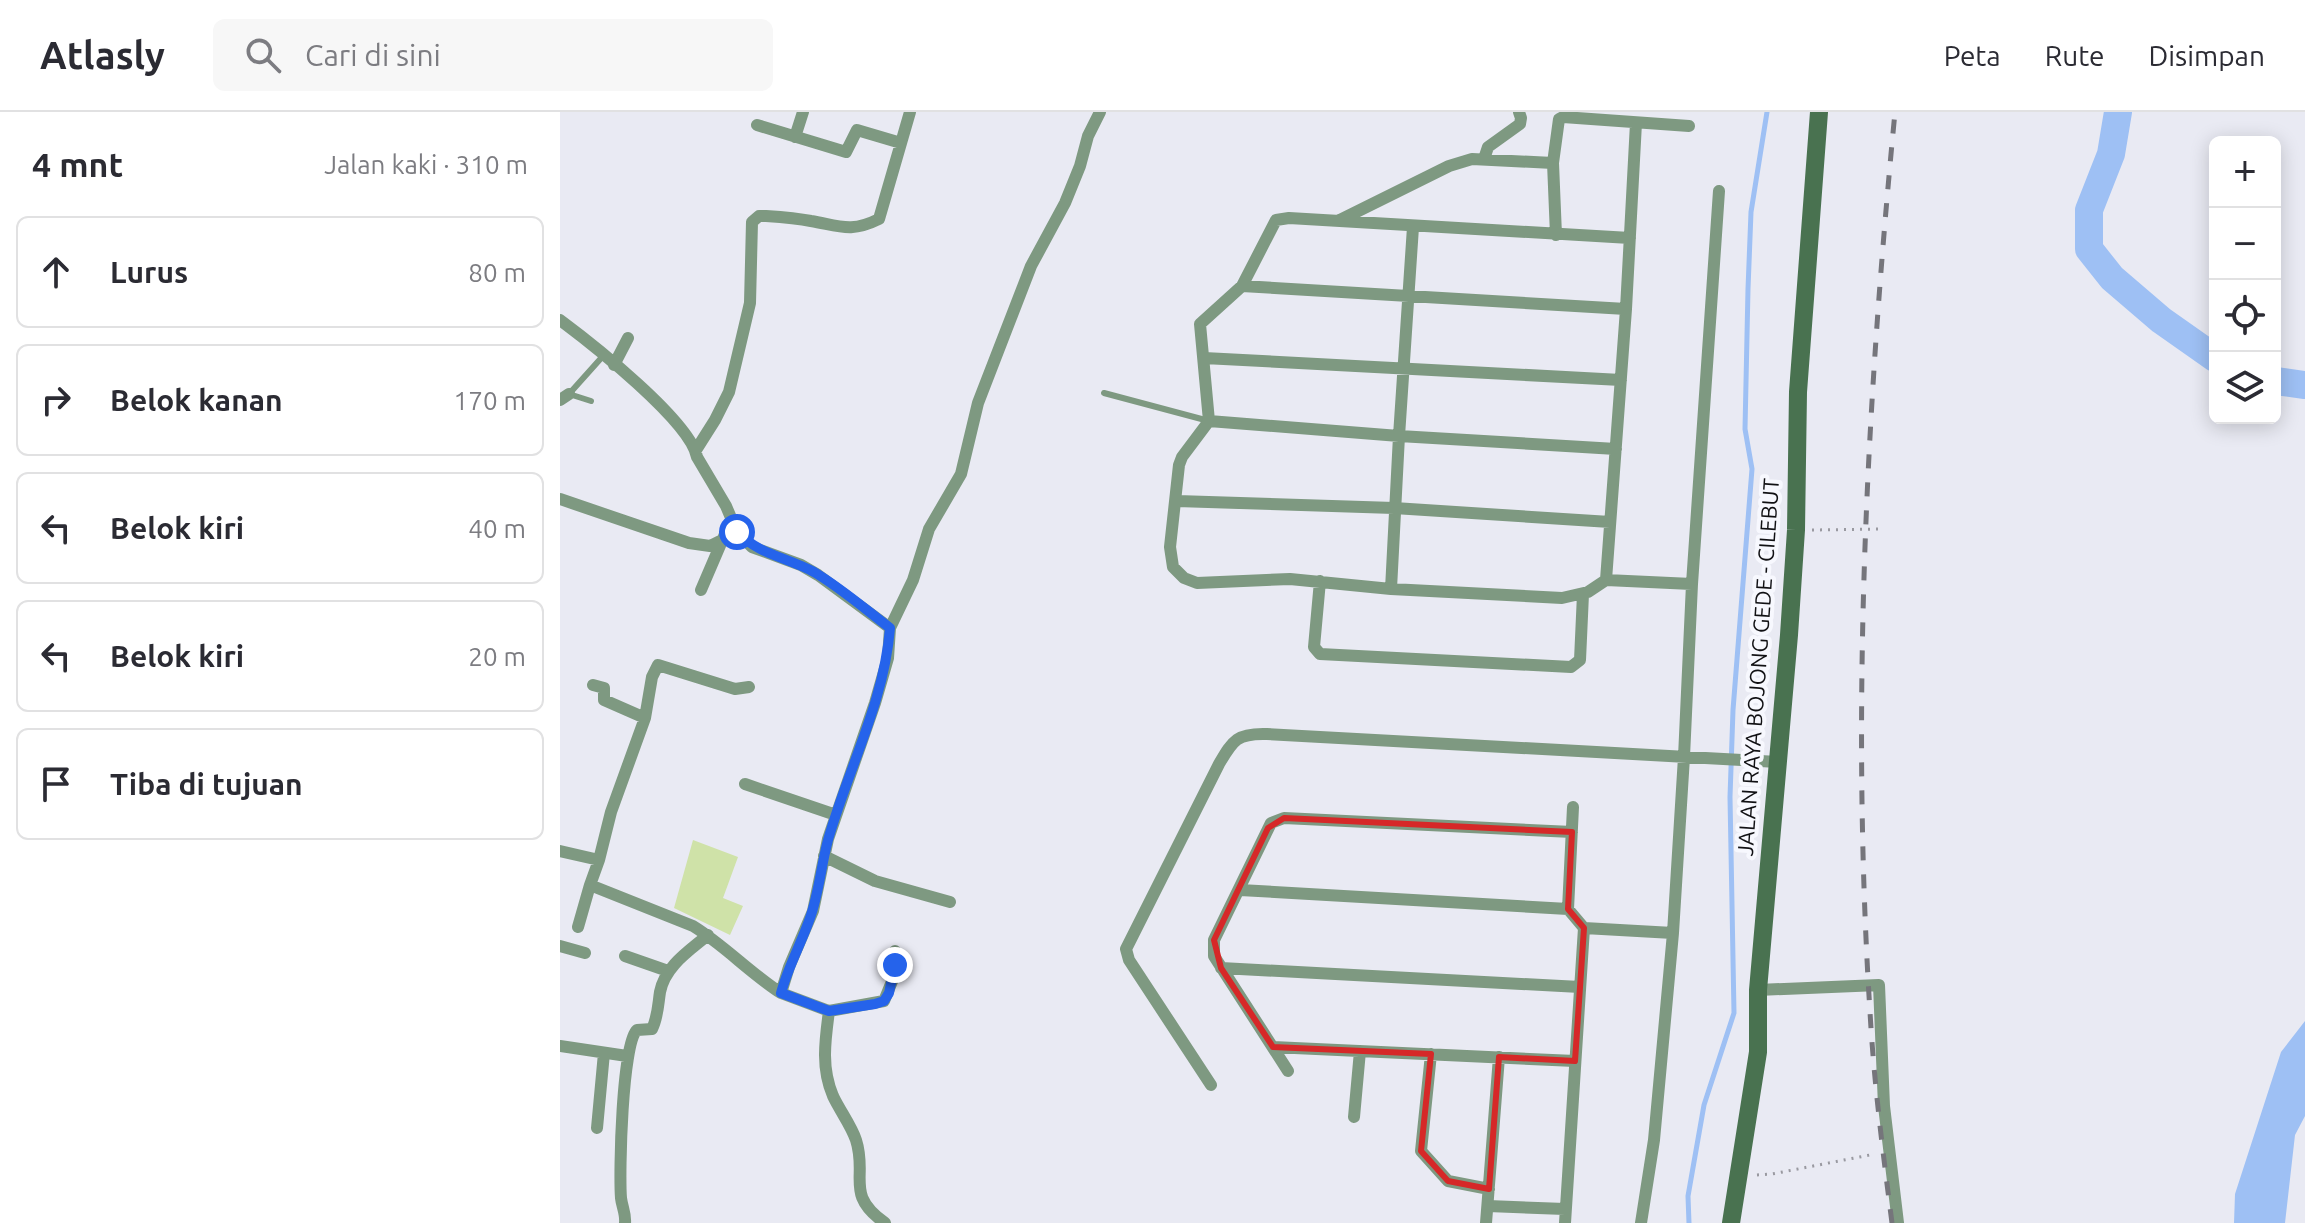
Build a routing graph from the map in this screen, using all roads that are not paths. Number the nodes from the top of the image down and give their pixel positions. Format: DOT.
graph roads {
  1 [pos="803,112"];
  2 [pos="910,112"];
  3 [pos="1100,112"];
  4 [pos="1519,112"];
  5 [pos="1819,112"];
  6 [pos="1636,123"];
  7 [pos="757,125"];
  8 [pos="1689,126"];
  9 [pos="795,137"];
  10 [pos="901,143"];
  11 [pos="1484,159"];
  12 [pos="1553,163"];
  13 [pos="1719,191"];
  14 [pos="1337,222"];
  15 [pos="1413,227"];
  16 [pos="1556,235"];
  17 [pos="1630,238"];
  18 [pos="1242,286"];
  19 [pos="1408,297"];
  20 [pos="1626,309"];
  21 [pos="560,320"];
  22 [pos="628,338"];
  23 [pos="603,356"];
  24 [pos="1204,358"];
  25 [pos="614,365"];
  26 [pos="1405,369"];
  27 [pos="1621,380"];
  28 [pos="1104,393"];
  29 [pos="565,397"];
  30 [pos="591,401"];
  31 [pos="1209,421"];
  32 [pos="1399,436"];
  33 [pos="1616,449"];
  34 [pos="696,450"];
  35 [pos="560,499"];
  36 [pos="1177,501"];
  37 [pos="1394,508"];
  38 [pos="731,520"];
  39 [pos="1610,522"];
  40 [pos="720,541"];
  41 [pos="1606,580"];
  42 [pos="1320,581"];
  43 [pos="1692,584"];
  44 [pos="1391,589"];
  45 [pos="701,590"];
  46 [pos="1583,594"];
  47 [pos="890,628"];
  48 [pos="593,685"];
  49 [pos="749,687"];
  50 [pos="645,718"];
  51 [pos="1684,757"];
  52 [pos="1778,762"];
  53 [pos="745,784"];
  54 [pos="1573,807"];
  55 [pos="836,815"];
  56 [pos="1572,832"];
  57 [pos="560,851"];
  58 [pos="824,856"];
  59 [pos="599,860"];
  60 [pos="590,885"];
  61 [pos="1240,890"];
  62 [pos="950,902"];
  63 [pos="1568,909"];
  64 [pos="578,927"];
  65 [pos="1584,928"];
  66 [pos="1673,933"];
  67 [pos="708,935"];
  68 [pos="560,946"];
  69 [pos="895,951"];
  70 [pos="585,953"];
  71 [pos="625,956"];
  72 [pos="1221,968"];
  73 [pos="668,971"];
  74 [pos="1580,987"];
  75 [pos="1758,990"];
  76 [pos="781,993"];
  77 [pos="829,1011"];
  78 [pos="560,1046"];
  79 [pos="1273,1047"];
  80 [pos="1360,1051"];
  81 [pos="604,1053"];
  82 [pos="1431,1054"];
  83 [pos="627,1056"];
  84 [pos="1499,1057"];
  85 [pos="1575,1061"];
  86 [pos="1288,1071"];
  87 [pos="1211,1085"];
  88 [pos="1354,1117"];
  89 [pos="597,1128"];
  90 [pos="1489,1189"];
  91 [pos="1488,1206"];
  92 [pos="1565,1209"];
  93 [pos="625,1223"];
  94 [pos="885,1223"];
  95 [pos="1486,1223"];
  96 [pos="1565,1223"];
  97 [pos="1641,1223"];
  98 [pos="1731,1223"];
  99 [pos="1898,1223"];
  1 -- 9 [label="street"];
  2 -- 10 [label="street"];
  3 -- 47 [label="street"];
  4 -- 11 [label="street"];
  5 -- 52 [label="main road, JALAN RAYA BOJONG GEDE - CILEBUT"];
  6 -- 8 [label="street"];
  6 -- 12 [label="street"];
  6 -- 17 [label="street"];
  7 -- 9 [label="street"];
  9 -- 10 [label="street"];
  10 -- 34 [label="street"];
  11 -- 12 [label="street"];
  11 -- 14 [label="street"];
  12 -- 16 [label="street"];
  13 -- 43 [label="street"];
  14 -- 15 [label="street"];
  14 -- 18 [label="street"];
  15 -- 16 [label="street"];
  15 -- 19 [label="street"];
  16 -- 17 [label="street"];
  17 -- 20 [label="street"];
  18 -- 19 [label="street"];
  18 -- 24 [label="street"];
  19 -- 20 [label="street"];
  19 -- 26 [label="street"];
  20 -- 27 [label="street"];
  21 -- 23 [label="street"];
  22 -- 25 [label="street"];
  23 -- 25 [label="street"];
  23 -- 29 [label="lane"];
  24 -- 26 [label="street"];
  24 -- 31 [label="street"];
  25 -- 34 [label="street"];
  26 -- 27 [label="street"];
  26 -- 32 [label="street"];
  27 -- 33 [label="street"];
  28 -- 31 [label="lane"];
  29 -- 30 [label="lane"];
  31 -- 32 [label="street"];
  31 -- 36 [label="street"];
  32 -- 33 [label="street"];
  32 -- 37 [label="street"];
  33 -- 39 [label="street"];
  34 -- 38 [label="street"];
  35 -- 40 [label="street"];
  36 -- 37 [label="street"];
  36 -- 42 [label="street"];
  37 -- 39 [label="street"];
  37 -- 44 [label="street"];
  38 -- 40 [label="street"];
  38 -- 47 [label="street"];
  39 -- 41 [label="street"];
  40 -- 45 [label="street"];
  41 -- 43 [label="street"];
  41 -- 46 [label="street"];
  42 -- 44 [label="street"];
  42 -- 46 [label="street"];
  43 -- 51 [label="street"];
  44 -- 46 [label="street"];
  47 -- 55 [label="street"];
  48 -- 50 [label="street"];
  49 -- 50 [label="street"];
  50 -- 59 [label="street"];
  51 -- 52 [label="street"];
  51 -- 66 [label="street"];
  51 -- 87 [label="street"];
  52 -- 75 [label="main road, JALAN RAYA BOJONG GEDE - CILEBUT"];
  53 -- 55 [label="street"];
  54 -- 56 [label="street"];
  55 -- 58 [label="street"];
  56 -- 61 [label="street"];
  56 -- 63 [label="street"];
  57 -- 59 [label="street"];
  58 -- 62 [label="street"];
  58 -- 76 [label="street"];
  59 -- 60 [label="street"];
  60 -- 64 [label="street"];
  60 -- 67 [label="street"];
  61 -- 63 [label="street"];
  61 -- 72 [label="street"];
  63 -- 65 [label="street"];
  65 -- 66 [label="street"];
  65 -- 74 [label="street"];
  66 -- 97 [label="street"];
  67 -- 73 [label="street"];
  67 -- 76 [label="street"];
  68 -- 70 [label="street"];
  69 -- 77 [label="street"];
  71 -- 73 [label="street"];
  72 -- 74 [label="street"];
  72 -- 79 [label="street"];
  73 -- 83 [label="street"];
  74 -- 85 [label="street"];
  75 -- 98 [label="main road, JALAN RAYA BOJONG GEDE - CILEBUT"];
  75 -- 99 [label="street"];
  76 -- 77 [label="street"];
  77 -- 94 [label="street"];
  78 -- 81 [label="street"];
  79 -- 80 [label="street"];
  79 -- 86 [label="street"];
  80 -- 82 [label="street"];
  80 -- 88 [label="street"];
  81 -- 83 [label="street"];
  81 -- 89 [label="street"];
  82 -- 84 [label="street"];
  82 -- 90 [label="street"];
  83 -- 93 [label="street"];
  84 -- 85 [label="street"];
  84 -- 90 [label="street"];
  85 -- 92 [label="street"];
  90 -- 91 [label="street"];
  91 -- 92 [label="street"];
  91 -- 95 [label="street"];
  92 -- 96 [label="street"];
}
